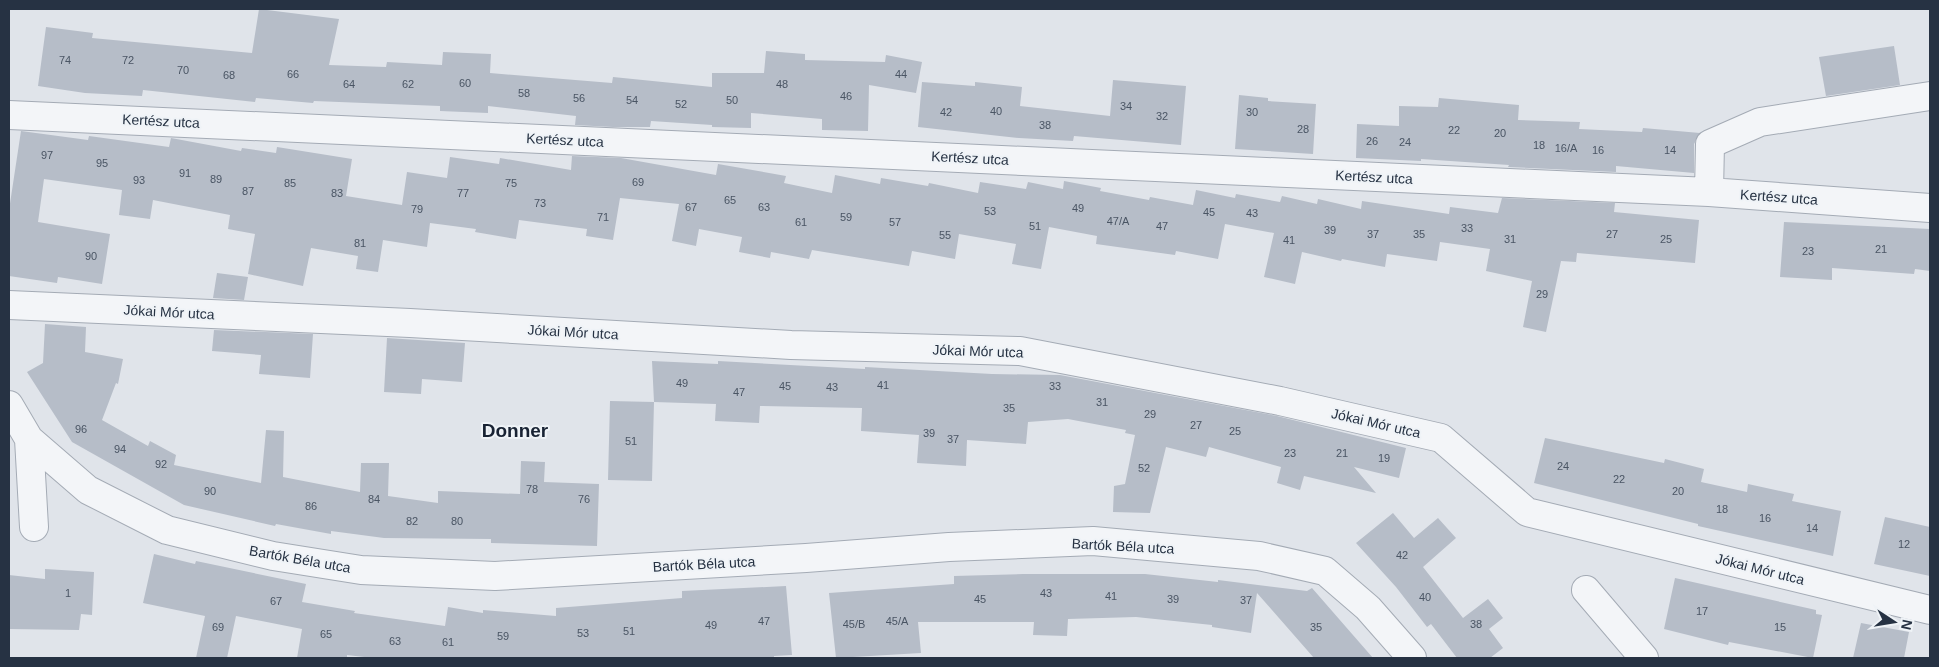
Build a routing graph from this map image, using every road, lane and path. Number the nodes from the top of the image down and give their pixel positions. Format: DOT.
graph roads {
  1 [pos="1930,96"];
  2 [pos="9,114"];
  3 [pos="1708,192"];
  4 [pos="1930,208"];
  5 [pos="9,305"];
  6 [pos="9,405"];
  7 [pos="29,439"];
  8 [pos="9,461"];
  9 [pos="34,527"];
  10 [pos="1586,590"];
  11 [pos="1930,610"];
  12 [pos="1412,658"];
  13 [pos="1644,658"];
  1 -- 3 [label="street"];
  2 -- 3 [label="street, Kertész utca"];
  3 -- 4 [label="street, Kertész utca"];
  5 -- 11 [label="street, Jókai Mór utca"];
  6 -- 7 [label="street, Bartók Béla utca"];
  7 -- 8 [label="street"];
  7 -- 9 [label="street"];
  7 -- 12 [label="street, Bartók Béla utca"];
  10 -- 13 [label="street"];
}
